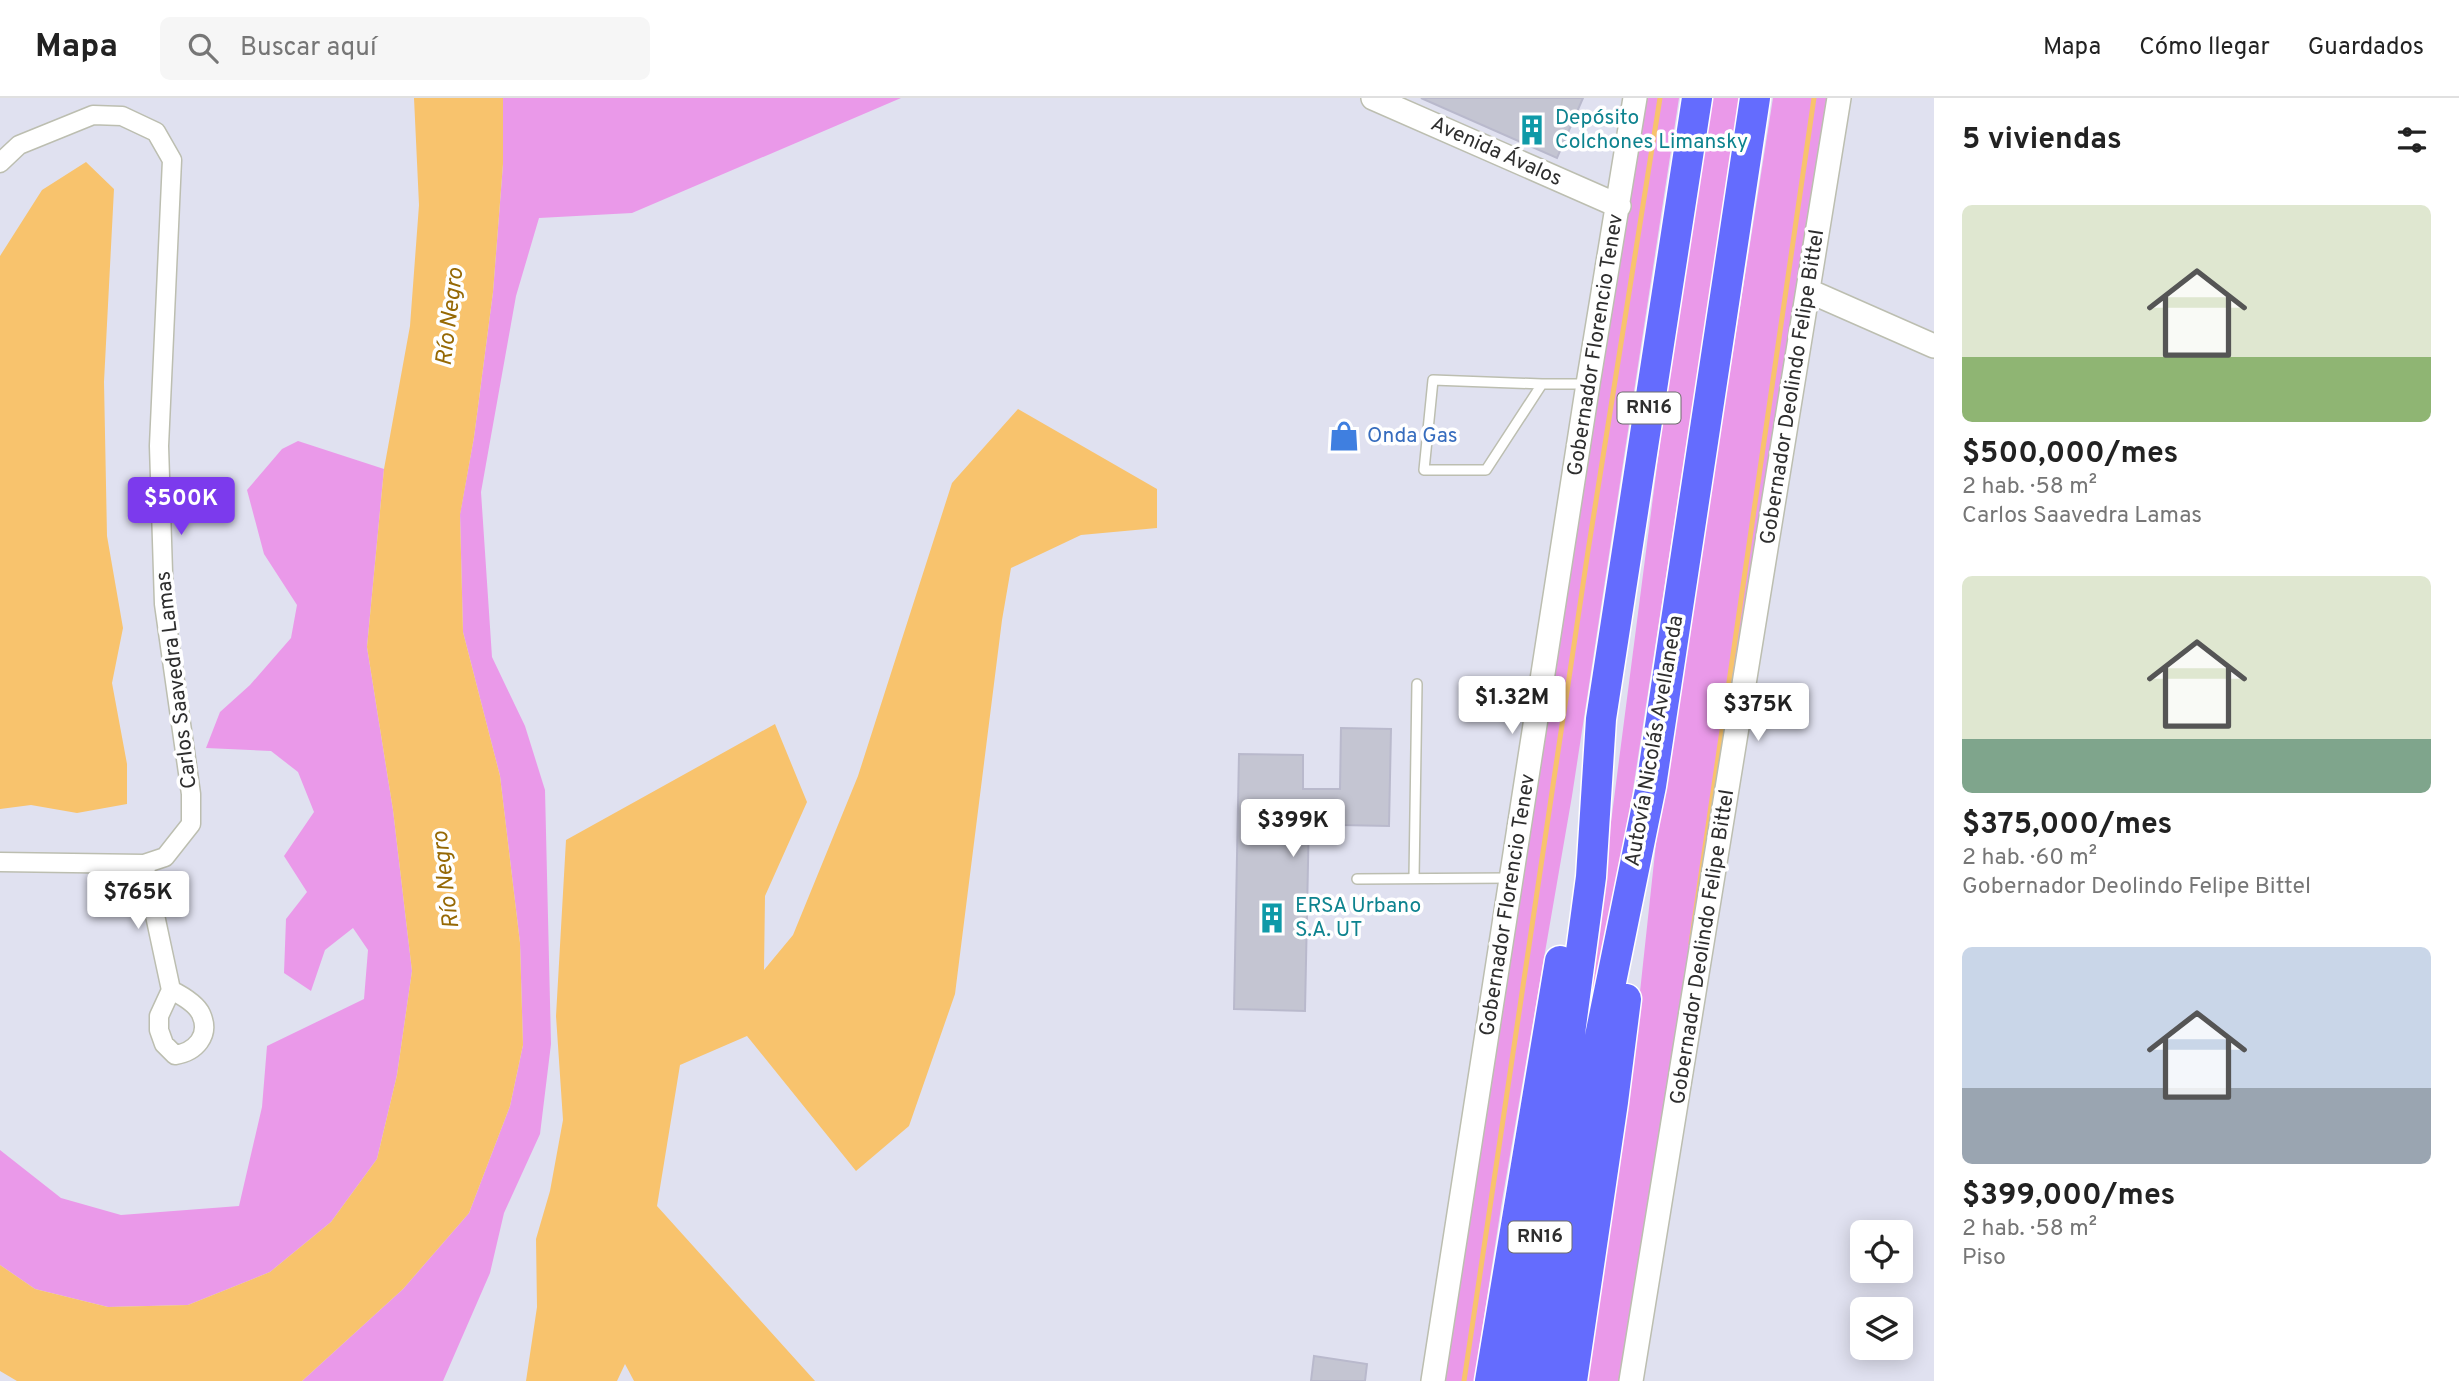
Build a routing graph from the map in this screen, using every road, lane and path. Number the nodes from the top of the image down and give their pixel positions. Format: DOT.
graph roads {
  1 [pos="1373,98"];
  2 [pos="1635,98"];
  3 [pos="1697,98"];
  4 [pos="1755,98"];
  5 [pos="1839,98"];
  6 [pos="0,163"];
  7 [pos="1619,206"];
  8 [pos="1810,291"];
  9 [pos="1934,346"];
  10 [pos="1542,384"];
  11 [pos="1588,384"];
  12 [pos="1416,684"];
  13 [pos="1601,719"];
  14 [pos="1651,786"];
  15 [pos="0,862"];
  16 [pos="144,864"];
  17 [pos="1414,878"];
  18 [pos="1513,878"];
  19 [pos="1357,879"];
  20 [pos="171,990"];
  21 [pos="1433,1381"];
  22 [pos="1490,1381"];
  23 [pos="1517,1381"];
  24 [pos="1542,1381"];
  25 [pos="1572,1381"];
  26 [pos="1631,1381"];
  1 -- 7 [label="street, Avenida Ávalos"];
  2 -- 7 [label="street, Gobernador Florencio Tenev"];
  3 -- 13 [label="highway, Autovía Nicolás Avellaneda / RN16"];
  4 -- 14 [label="highway, Autovía Nicolás Avellaneda / RN16"];
  5 -- 8 [label="street, Gobernador Deolindo Felipe Bittel"];
  6 -- 16 [label="street, Carlos Saavedra Lamas"];
  7 -- 11 [label="street, Gobernador Florencio Tenev"];
  8 -- 9 [label="street"];
  8 -- 26 [label="street, Gobernador Deolindo Felipe Bittel"];
  10 -- 10 [label="lane"];
  10 -- 11 [label="lane"];
  11 -- 18 [label="street, Gobernador Florencio Tenev"];
  12 -- 17 [label="lane"];
  13 -- 22 [label="highway"];
  13 -- 23 [label="highway, Autovía Nicolás Avellaneda / RN16"];
  14 -- 24 [label="highway, Autovía Nicolás Avellaneda / RN16"];
  14 -- 25 [label="highway"];
  15 -- 16 [label="street"];
  16 -- 20 [label="street"];
  17 -- 18 [label="lane"];
  17 -- 19 [label="lane"];
  18 -- 21 [label="street, Gobernador Florencio Tenev"];
}
